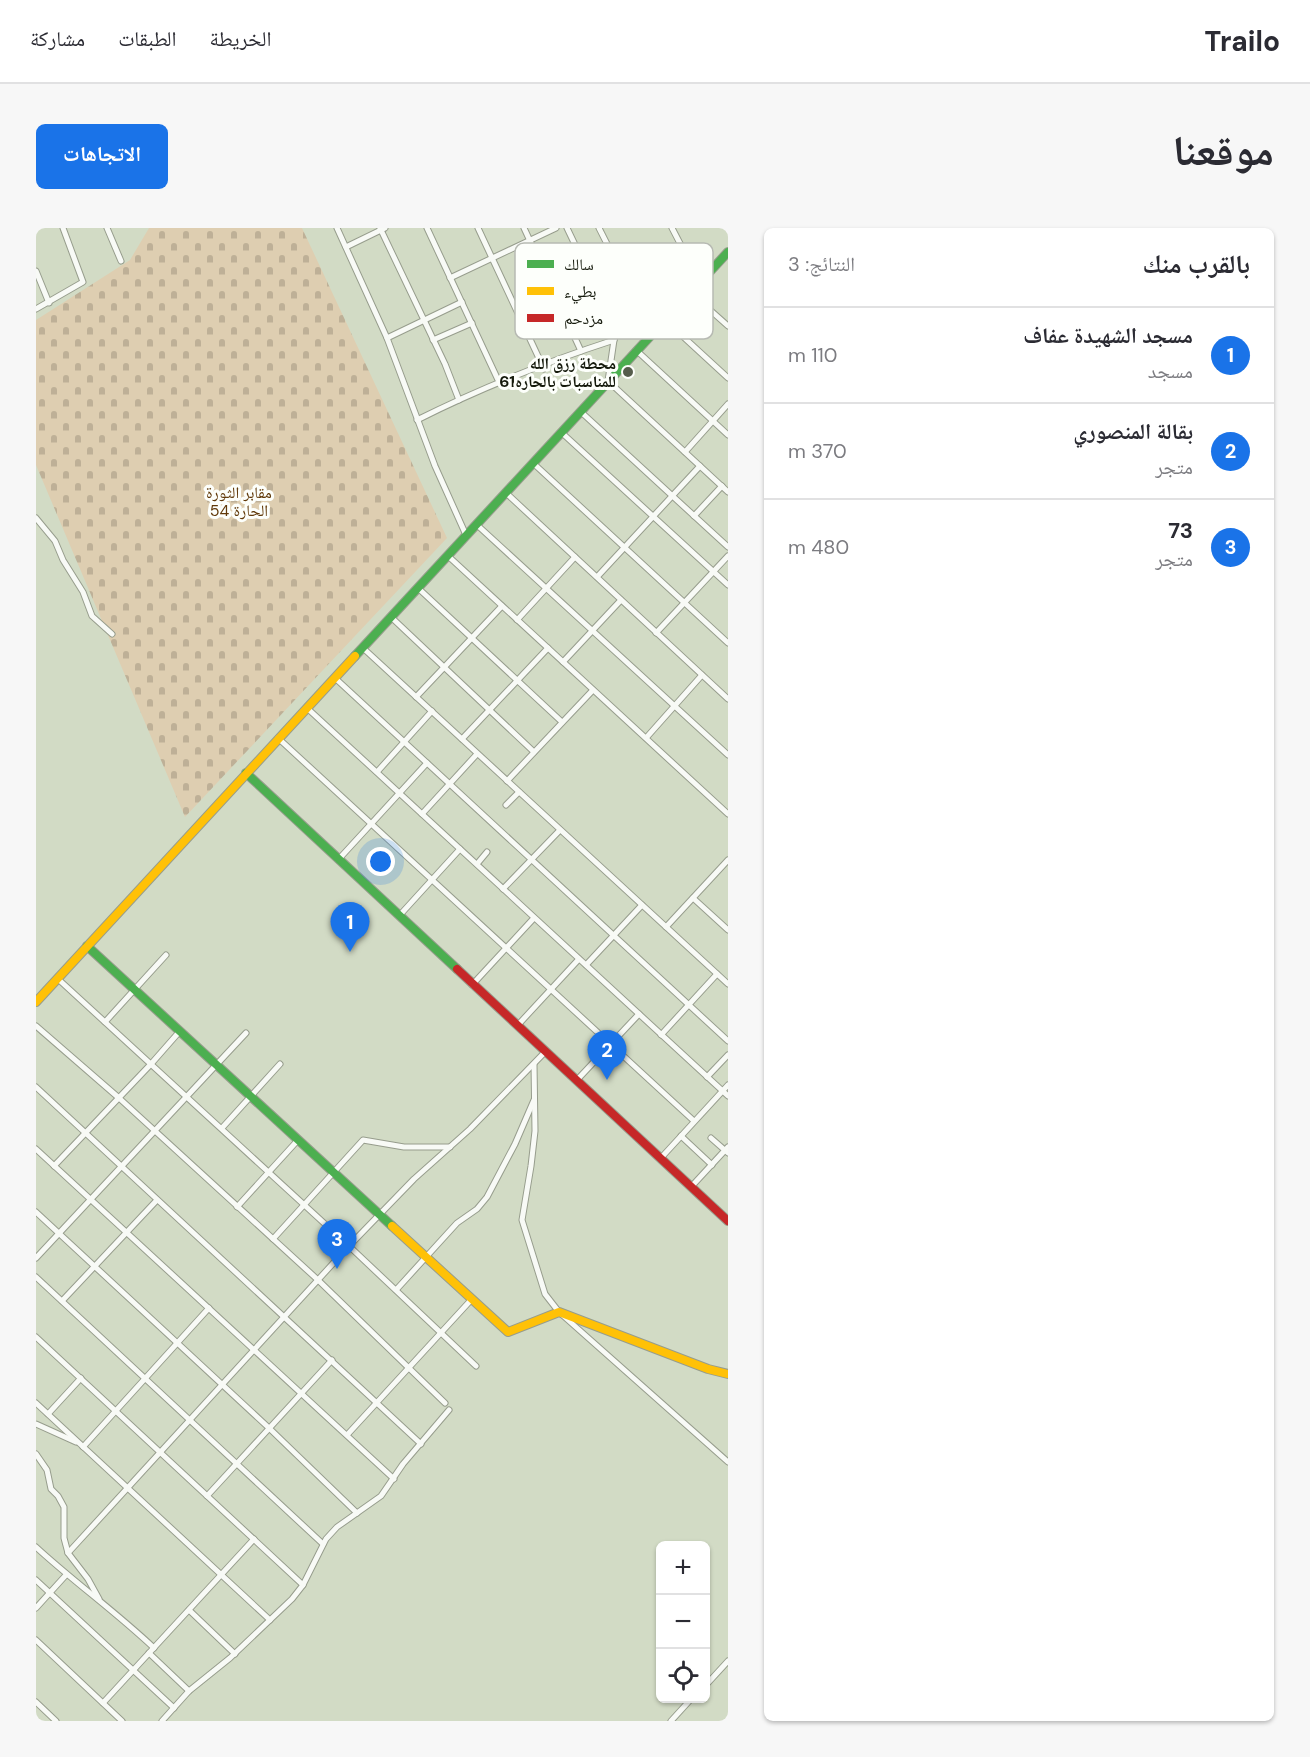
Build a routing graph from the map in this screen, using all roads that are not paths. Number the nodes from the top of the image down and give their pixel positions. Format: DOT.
graph roads {
  1 [pos="63,228"];
  2 [pos="107,228"];
  3 [pos="337,228"];
  4 [pos="427,228"];
  5 [pos="478,228"];
  6 [pos="524,228"];
  7 [pos="556,228"];
  8 [pos="567,228"];
  9 [pos="599,228"];
  10 [pos="672,228"];
  11 [pos="382,229"];
  12 [pos="530,240"];
  13 [pos="524,243"];
  14 [pos="531,243"];
  15 [pos="574,243"];
  16 [pos="606,243"];
  17 [pos="680,243"];
  18 [pos="346,247"];
  19 [pos="515,247"];
  20 [pos="728,253"];
  21 [pos="492,258"];
  22 [pos="121,261"];
  23 [pos="713,269"];
  24 [pos="36,271"];
  25 [pos="450,278"];
  26 [pos="462,302"];
  27 [pos="49,303"];
  28 [pos="515,307"];
  29 [pos="36,309"];
  30 [pos="713,313"];
  31 [pos="424,320"];
  32 [pos="472,323"];
  33 [pos="728,327"];
  34 [pos="387,338"];
  35 [pos="530,339"];
  36 [pos="575,339"];
  37 [pos="646,339"];
  38 [pos="686,339"];
  39 [pos="433,340"];
  40 [pos="614,340"];
  41 [pos="636,350"];
  42 [pos="581,351"];
  43 [pos="543,367"];
  44 [pos="728,378"];
  45 [pos="608,381"];
  46 [pos="499,382"];
  47 [pos="459,400"];
  48 [pos="728,404"];
  49 [pos="580,411"];
  50 [pos="417,420"];
  51 [pos="712,421"];
  52 [pos="561,432"];
  53 [pos="728,435"];
  54 [pos="685,452"];
  55 [pos="532,463"];
  56 [pos="700,466"];
  57 [pos="722,486"];
  58 [pos="505,492"];
  59 [pos="728,492"];
  60 [pos="672,496"];
  61 [pos="653,516"];
  62 [pos="694,516"];
  63 [pos="36,518"];
  64 [pos="477,524"];
  65 [pos="466,535"];
  66 [pos="728,547"];
  67 [pos="624,548"];
  68 [pos="447,555"];
  69 [pos="728,556"];
  70 [pos="575,557"];
  71 [pos="713,571"];
  72 [pos="597,577"];
  73 [pos="728,585"];
  74 [pos="418,588"];
  75 [pos="546,588"];
  76 [pos="621,600"];
  77 [pos="684,602"];
  78 [pos="502,606"];
  79 [pos="391,617"];
  80 [pos="517,620"];
  81 [pos="592,630"];
  82 [pos="112,633"];
  83 [pos="656,633"];
  84 [pos="472,638"];
  85 [pos="728,643"];
  86 [pos="363,648"];
  87 [pos="548,648"];
  88 [pos="563,662"];
  89 [pos="444,667"];
  90 [pos="702,675"];
  91 [pos="335,678"];
  92 [pos="518,679"];
  93 [pos="593,690"];
  94 [pos="416,697"];
  95 [pos="728,699"];
  96 [pos="674,706"];
  97 [pos="307,708"];
  98 [pos="490,710"];
  99 [pos="432,711"];
  100 [pos="562,722"];
  101 [pos="278,738"];
  102 [pos="646,738"];
  103 [pos="462,739"];
  104 [pos="404,742"];
  105 [pos="534,752"];
  106 [pos="477,754"];
  107 [pos="728,755"];
  108 [pos="427,763"];
  109 [pos="377,772"];
  110 [pos="246,773"];
  111 [pos="507,781"];
  112 [pos="449,784"];
  113 [pos="519,792"];
  114 [pos="400,793"];
  115 [pos="506,805"];
  116 [pos="422,814"];
  117 [pos="728,814"];
  118 [pos="371,824"];
  119 [pos="560,830"];
  120 [pos="460,849"];
  121 [pos="487,852"];
  122 [pos="338,860"];
  123 [pos="531,860"];
  124 [pos="728,861"];
  125 [pos="477,864"];
  126 [pos="722,867"];
  127 [pos="728,873"];
  128 [pos="432,880"];
  129 [pos="503,889"];
  130 [pos="693,898"];
  131 [pos="642,905"];
  132 [pos="399,916"];
  133 [pos="534,918"];
  134 [pos="666,927"];
  135 [pos="728,930"];
  136 [pos="614,936"];
  137 [pos="87,946"];
  138 [pos="506,948"];
  139 [pos="166,955"];
  140 [pos="579,959"];
  141 [pos="586,965"];
  142 [pos="717,974"];
  143 [pos="57,978"];
  144 [pos="728,984"];
  145 [pos="472,985"];
  146 [pos="551,989"];
  147 [pos="134,990"];
  148 [pos="36,1002"];
  149 [pos="689,1005"];
  150 [pos="639,1014"];
  151 [pos="105,1022"];
  152 [pos="36,1026"];
  153 [pos="517,1026"];
  154 [pos="180,1031"];
  155 [pos="246,1033"];
  156 [pos="661,1035"];
  157 [pos="728,1041"];
  158 [pos="610,1044"];
  159 [pos="545,1052"];
  160 [pos="728,1054"];
  161 [pos="151,1064"];
  162 [pos="217,1064"];
  163 [pos="280,1064"];
  164 [pos="534,1064"];
  165 [pos="707,1077"];
  166 [pos="576,1081"];
  167 [pos="728,1085"];
  168 [pos="36,1088"];
  169 [pos="722,1091"];
  170 [pos="250,1096"];
  171 [pos="535,1096"];
  172 [pos="728,1096"];
  173 [pos="187,1097"];
  174 [pos="119,1098"];
  175 [pos="694,1121"];
  176 [pos="222,1128"];
  177 [pos="155,1131"];
  178 [pos="86,1134"];
  179 [pos="681,1136"];
  180 [pos="711,1138"];
  181 [pos="298,1140"];
  182 [pos="450,1147"];
  183 [pos="36,1149"];
  184 [pos="727,1150"];
  185 [pos="660,1159"];
  186 [pos="712,1165"];
  187 [pos="54,1166"];
  188 [pos="121,1167"];
  189 [pos="268,1172"];
  190 [pos="334,1173"];
  191 [pos="690,1187"];
  192 [pos="91,1200"];
  193 [pos="158,1200"];
  194 [pos="304,1205"];
  195 [pos="237,1207"];
  196 [pos="36,1212"];
  197 [pos="380,1214"];
  198 [pos="728,1221"];
  199 [pos="127,1232"];
  200 [pos="59,1233"];
  201 [pos="273,1239"];
  202 [pos="349,1246"];
  203 [pos="36,1258"];
  204 [pos="426,1259"];
  205 [pos="95,1266"];
  206 [pos="36,1277"];
  207 [pos="318,1280"];
  208 [pos="396,1290"];
  209 [pos="471,1300"];
  210 [pos="62,1301"];
  211 [pos="209,1308"];
  212 [pos="559,1312"];
  213 [pos="285,1316"];
  214 [pos="441,1334"];
  215 [pos="36,1337"];
  216 [pos="178,1343"];
  217 [pos="254,1350"];
  218 [pos="332,1360"];
  219 [pos="476,1366"];
  220 [pos="410,1367"];
  221 [pos="728,1374"];
  222 [pos="81,1378"];
  223 [pos="146,1378"];
  224 [pos="222,1384"];
  225 [pos="301,1393"];
  226 [pos="378,1402"];
  227 [pos="36,1403"];
  228 [pos="445,1403"];
  229 [pos="449,1410"];
  230 [pos="116,1411"];
  231 [pos="48,1414"];
  232 [pos="189,1419"];
  233 [pos="36,1424"];
  234 [pos="270,1428"];
  235 [pos="347,1435"];
  236 [pos="421,1444"];
  237 [pos="82,1445"];
  238 [pos="160,1452"];
  239 [pos="36,1454"];
  240 [pos="728,1462"];
  241 [pos="236,1464"];
  242 [pos="394,1479"];
  243 [pos="128,1487"];
  244 [pos="207,1496"];
  245 [pos="357,1513"];
  246 [pos="254,1539"];
  247 [pos="323,1544"];
  248 [pos="36,1547"];
  249 [pos="68,1553"];
  250 [pos="222,1574"];
  251 [pos="66,1575"];
  252 [pos="36,1580"];
  253 [pos="303,1585"];
  254 [pos="50,1593"];
  255 [pos="99,1599"];
  256 [pos="36,1608"];
  257 [pos="189,1610"];
  258 [pos="270,1620"];
  259 [pos="36,1641"];
  260 [pos="154,1648"];
  261 [pos="149,1653"];
  262 [pos="235,1653"];
  263 [pos="728,1661"];
  264 [pos="134,1670"];
  265 [pos="710,1679"];
  266 [pos="189,1691"];
  267 [pos="36,1702"];
  268 [pos="103,1703"];
  269 [pos="687,1703"];
  270 [pos="174,1708"];
  271 [pos="56,1721"];
  272 [pos="122,1721"];
  273 [pos="162,1721"];
  274 [pos="671,1721"];
  1 -- 27 [label="street"];
  2 -- 22 [label="street"];
  3 -- 18 [label="street"];
  4 -- 25 [label="street"];
  5 -- 21 [label="street"];
  6 -- 12 [label="street"];
  7 -- 12 [label="street"];
  8 -- 15 [label="street"];
  9 -- 16 [label="street"];
  10 -- 17 [label="street"];
  11 -- 18 [label="street"];
  11 -- 31 [label="street"];
  12 -- 13 [label="street"];
  12 -- 14 [label="street"];
  18 -- 34 [label="street"];
  19 -- 21 [label="street"];
  20 -- 23 [label="main road"];
  21 -- 25 [label="street"];
  21 -- 28 [label="street"];
  24 -- 27 [label="street"];
  25 -- 26 [label="street"];
  26 -- 31 [label="street"];
  26 -- 32 [label="street"];
  27 -- 29 [label="street"];
  30 -- 33 [label="street"];
  31 -- 34 [label="street"];
  31 -- 39 [label="street"];
  32 -- 39 [label="street"];
  32 -- 46 [label="street"];
  34 -- 50 [label="street"];
  35 -- 43 [label="street"];
  36 -- 42 [label="street"];
  37 -- 41 [label="main road"];
  38 -- 44 [label="street"];
  39 -- 47 [label="street"];
  40 -- 42 [label="street"];
  40 -- 45 [label="street"];
  41 -- 45 [label="main road"];
  41 -- 51 [label="street"];
  42 -- 43 [label="street"];
  43 -- 46 [label="street"];
  45 -- 49 [label="main road"];
  45 -- 54 [label="street"];
  46 -- 47 [label="street"];
  47 -- 50 [label="street"];
  48 -- 51 [label="street"];
  49 -- 52 [label="main road"];
  49 -- 60 [label="street"];
  50 -- 65 [label="street"];
  51 -- 53 [label="street"];
  51 -- 54 [label="street"];
  52 -- 55 [label="main road"];
  52 -- 61 [label="street"];
  54 -- 56 [label="street"];
  55 -- 58 [label="main road"];
  55 -- 67 [label="street"];
  56 -- 57 [label="street"];
  56 -- 60 [label="street"];
  57 -- 59 [label="street"];
  57 -- 62 [label="street"];
  58 -- 64 [label="main road"];
  58 -- 70 [label="street"];
  60 -- 61 [label="street"];
  60 -- 62 [label="street"];
  61 -- 67 [label="street"];
  61 -- 71 [label="street"];
  62 -- 66 [label="street"];
  63 -- 82 [label="street"];
  64 -- 65 [label="main road"];
  64 -- 75 [label="street"];
  65 -- 68 [label="main road"];
  67 -- 72 [label="street"];
  67 -- 77 [label="street"];
  68 -- 74 [label="main road"];
  68 -- 78 [label="street"];
  69 -- 71 [label="street"];
  70 -- 72 [label="street"];
  70 -- 75 [label="street"];
  71 -- 73 [label="street"];
  71 -- 77 [label="street"];
  72 -- 76 [label="street"];
  74 -- 79 [label="main road"];
  74 -- 84 [label="street"];
  75 -- 80 [label="street"];
  75 -- 81 [label="street"];
  76 -- 81 [label="street"];
  76 -- 83 [label="street"];
  77 -- 83 [label="street"];
  77 -- 85 [label="street"];
  78 -- 80 [label="street"];
  78 -- 84 [label="street"];
  79 -- 86 [label="main road"];
  79 -- 89 [label="street"];
  80 -- 87 [label="street"];
  81 -- 88 [label="street"];
  81 -- 96 [label="street"];
  83 -- 90 [label="street"];
  84 -- 89 [label="street"];
  84 -- 92 [label="street"];
  86 -- 91 [label="main road"];
  86 -- 94 [label="street"];
  87 -- 88 [label="street"];
  87 -- 92 [label="street"];
  88 -- 93 [label="street"];
  89 -- 94 [label="street"];
  89 -- 98 [label="street"];
  90 -- 95 [label="street"];
  90 -- 96 [label="street"];
  91 -- 97 [label="main road"];
  91 -- 104 [label="street"];
  92 -- 98 [label="street"];
  92 -- 100 [label="street"];
  93 -- 100 [label="street"];
  93 -- 102 [label="street"];
  94 -- 99 [label="street"];
  96 -- 102 [label="street"];
  96 -- 107 [label="street"];
  97 -- 101 [label="main road"];
  97 -- 109 [label="street"];
  98 -- 103 [label="street"];
  98 -- 105 [label="street"];
  99 -- 103 [label="street"];
  99 -- 104 [label="street"];
  100 -- 105 [label="street"];
  101 -- 110 [label="main road"];
  101 -- 118 [label="street"];
  102 -- 117 [label="street"];
  103 -- 106 [label="street"];
  104 -- 108 [label="street"];
  104 -- 109 [label="street"];
  105 -- 111 [label="street"];
  106 -- 111 [label="street"];
  106 -- 112 [label="street"];
  108 -- 112 [label="street"];
  108 -- 114 [label="street"];
  109 -- 114 [label="street"];
  110 -- 122 [label="main road"];
  110 -- 137 [label="main road"];
  111 -- 113 [label="street"];
  112 -- 116 [label="street"];
  112 -- 123 [label="street"];
  113 -- 115 [label="street"];
  113 -- 119 [label="street"];
  114 -- 116 [label="street"];
  114 -- 118 [label="street"];
  116 -- 120 [label="street"];
  118 -- 122 [label="street"];
  118 -- 128 [label="street"];
  119 -- 123 [label="street"];
  119 -- 131 [label="street"];
  120 -- 125 [label="street"];
  120 -- 128 [label="street"];
  121 -- 125 [label="street"];
  122 -- 132 [label="main road"];
  123 -- 129 [label="street"];
  123 -- 136 [label="street"];
  124 -- 126 [label="street"];
  125 -- 129 [label="street"];
  126 -- 127 [label="street"];
  126 -- 130 [label="street"];
  128 -- 132 [label="street"];
  128 -- 138 [label="street"];
  129 -- 133 [label="street"];
  130 -- 134 [label="street"];
  130 -- 135 [label="street"];
  131 -- 134 [label="street"];
  131 -- 136 [label="street"];
  132 -- 145 [label="main road"];
  133 -- 138 [label="street"];
  133 -- 140 [label="street"];
  134 -- 142 [label="street"];
  136 -- 141 [label="street"];
  136 -- 149 [label="street"];
  137 -- 143 [label="main road"];
  137 -- 147 [label="main road"];
  138 -- 145 [label="street"];
  138 -- 146 [label="street"];
  139 -- 147 [label="street"];
  140 -- 141 [label="street"];
  140 -- 146 [label="street"];
  141 -- 150 [label="street"];
  142 -- 144 [label="street"];
  142 -- 149 [label="street"];
  143 -- 148 [label="main road"];
  143 -- 151 [label="street"];
  145 -- 153 [label="main road"];
  146 -- 153 [label="street"];
  146 -- 158 [label="street"];
  147 -- 151 [label="street"];
  147 -- 154 [label="main road"];
  149 -- 156 [label="street"];
  149 -- 157 [label="street"];
  150 -- 156 [label="street"];
  150 -- 158 [label="street"];
  151 -- 161 [label="street"];
  152 -- 174 [label="street"];
  153 -- 159 [label="main road"];
  154 -- 161 [label="street"];
  154 -- 162 [label="main road"];
  155 -- 162 [label="street"];
  156 -- 165 [label="street"];
  158 -- 166 [label="street"];
  158 -- 175 [label="street"];
  159 -- 164 [label="street"];
  159 -- 166 [label="main road"];
  160 -- 165 [label="street"];
  161 -- 173 [label="street"];
  161 -- 174 [label="street"];
  162 -- 170 [label="main road"];
  162 -- 173 [label="street"];
  163 -- 170 [label="street"];
  164 -- 171 [label="street"];
  164 -- 182 [label="street"];
  165 -- 169 [label="street"];
  166 -- 185 [label="main road"];
  167 -- 169 [label="street"];
  168 -- 178 [label="street"];
  169 -- 172 [label="street"];
  169 -- 175 [label="street"];
  170 -- 176 [label="street"];
  170 -- 181 [label="main road"];
  171 -- 204 [label="street"];
  171 -- 212 [label="street"];
  173 -- 176 [label="street"];
  173 -- 177 [label="street"];
  174 -- 177 [label="street"];
  174 -- 178 [label="street"];
  175 -- 179 [label="street"];
  176 -- 189 [label="street"];
  177 -- 188 [label="street"];
  177 -- 195 [label="street"];
  178 -- 187 [label="street"];
  178 -- 188 [label="street"];
  179 -- 185 [label="street"];
  179 -- 186 [label="street"];
  180 -- 184 [label="street"];
  181 -- 189 [label="street"];
  181 -- 190 [label="main road"];
  182 -- 190 [label="street"];
  182 -- 197 [label="street"];
  183 -- 187 [label="street"];
  184 -- 186 [label="street"];
  185 -- 191 [label="main road"];
  186 -- 191 [label="street"];
  187 -- 192 [label="street"];
  188 -- 192 [label="street"];
  188 -- 193 [label="street"];
  189 -- 194 [label="street"];
  189 -- 195 [label="street"];
  190 -- 194 [label="street"];
  190 -- 197 [label="main road"];
  191 -- 198 [label="main road"];
  192 -- 199 [label="street"];
  192 -- 200 [label="street"];
  193 -- 199 [label="street"];
  193 -- 213 [label="street"];
  194 -- 201 [label="street"];
  194 -- 202 [label="street"];
  195 -- 201 [label="street"];
  196 -- 200 [label="street"];
  197 -- 202 [label="street"];
  197 -- 204 [label="main road"];
  199 -- 205 [label="street"];
  199 -- 211 [label="street"];
  200 -- 203 [label="street"];
  200 -- 205 [label="street"];
  201 -- 207 [label="street"];
  202 -- 207 [label="street"];
  202 -- 208 [label="street"];
  204 -- 208 [label="street"];
  204 -- 209 [label="main road"];
  205 -- 210 [label="street"];
  205 -- 216 [label="street"];
  206 -- 210 [label="street"];
  207 -- 213 [label="street"];
  207 -- 220 [label="street"];
  208 -- 214 [label="street"];
  209 -- 212 [label="main road"];
  209 -- 214 [label="street"];
  210 -- 223 [label="street"];
  211 -- 216 [label="street"];
  211 -- 217 [label="street"];
  212 -- 221 [label="main road"];
  212 -- 240 [label="street"];
  213 -- 217 [label="street"];
  213 -- 218 [label="street"];
  214 -- 219 [label="street"];
  214 -- 220 [label="street"];
  215 -- 222 [label="street"];
  216 -- 223 [label="street"];
  216 -- 224 [label="street"];
  217 -- 224 [label="street"];
  217 -- 225 [label="street"];
  218 -- 225 [label="street"];
  218 -- 226 [label="street"];
  220 -- 226 [label="street"];
  220 -- 228 [label="street"];
  222 -- 230 [label="street"];
  222 -- 231 [label="street"];
  223 -- 230 [label="street"];
  223 -- 232 [label="street"];
  224 -- 232 [label="street"];
  224 -- 234 [label="street"];
  225 -- 234 [label="street"];
  225 -- 235 [label="street"];
  226 -- 235 [label="street"];
  226 -- 236 [label="street"];
  227 -- 231 [label="street"];
  229 -- 236 [label="street"];
  230 -- 237 [label="street"];
  230 -- 238 [label="street"];
  231 -- 237 [label="street"];
  232 -- 238 [label="street"];
  232 -- 241 [label="street"];
  233 -- 237 [label="street"];
  234 -- 241 [label="street"];
  234 -- 245 [label="street"];
  235 -- 242 [label="street"];
  236 -- 242 [label="street"];
  237 -- 243 [label="street"];
  238 -- 243 [label="street"];
  238 -- 244 [label="street"];
  239 -- 249 [label="street"];
  241 -- 244 [label="street"];
  241 -- 247 [label="street"];
  242 -- 245 [label="street"];
  243 -- 249 [label="street"];
  243 -- 250 [label="street"];
  244 -- 246 [label="street"];
  245 -- 247 [label="street"];
  246 -- 250 [label="street"];
  246 -- 253 [label="street"];
  247 -- 253 [label="street"];
  248 -- 251 [label="street"];
  249 -- 255 [label="street"];
  250 -- 257 [label="street"];
  250 -- 258 [label="street"];
  251 -- 254 [label="street"];
  251 -- 255 [label="street"];
  252 -- 254 [label="street"];
  253 -- 258 [label="street"];
  254 -- 256 [label="street"];
  254 -- 264 [label="street"];
  255 -- 260 [label="street"];
  257 -- 260 [label="street"];
  257 -- 262 [label="street"];
  258 -- 262 [label="street"];
  259 -- 268 [label="street"];
  260 -- 261 [label="street"];
  261 -- 264 [label="street"];
  261 -- 266 [label="street"];
  262 -- 266 [label="street"];
  263 -- 265 [label="street"];
  264 -- 268 [label="street"];
  264 -- 270 [label="street"];
  266 -- 270 [label="street"];
  267 -- 271 [label="street"];
  268 -- 272 [label="street"];
  269 -- 274 [label="street"];
  270 -- 273 [label="street"];
}
